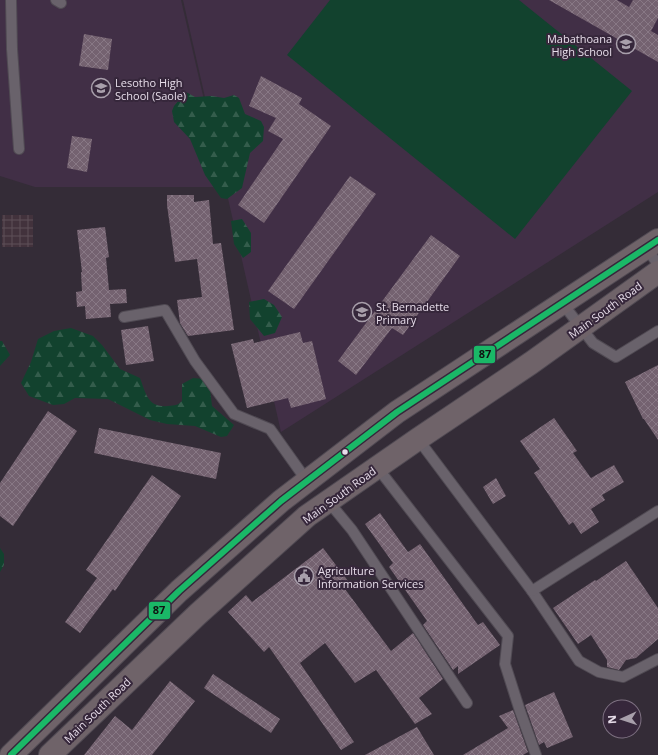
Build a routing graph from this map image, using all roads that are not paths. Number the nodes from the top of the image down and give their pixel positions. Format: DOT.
graph roads {
  1 [pos="11,0"];
  2 [pos="19,150"];
  3 [pos="654,251"];
  4 [pos="658,272"];
  5 [pos="563,304"];
  6 [pos="124,316"];
  7 [pos="581,327"];
  8 [pos="658,331"];
  9 [pos="418,439"];
  10 [pos="377,467"];
  11 [pos="306,481"];
  12 [pos="328,501"];
  13 [pos="658,511"];
  14 [pos="532,591"];
  15 [pos="658,659"];
  16 [pos="467,703"];
  17 [pos="11,755"];
  18 [pos="50,755"];
  19 [pos="536,755"];
  1 -- 2 [label="lane"];
  3 -- 5 [label="main road"];
  4 -- 7 [label="main road, Main South Road"];
  5 -- 7 [label="lane"];
  5 -- 11 [label="main road"];
  6 -- 11 [label="lane"];
  7 -- 8 [label="lane"];
  7 -- 9 [label="main road, Main South Road"];
  9 -- 10 [label="main road, Main South Road"];
  9 -- 14 [label="lane"];
  10 -- 12 [label="main road, Main South Road"];
  10 -- 19 [label="lane"];
  11 -- 17 [label="main road"];
  12 -- 16 [label="lane"];
  12 -- 18 [label="main road, Main South Road"];
  13 -- 14 [label="lane"];
  14 -- 15 [label="lane"];
}
